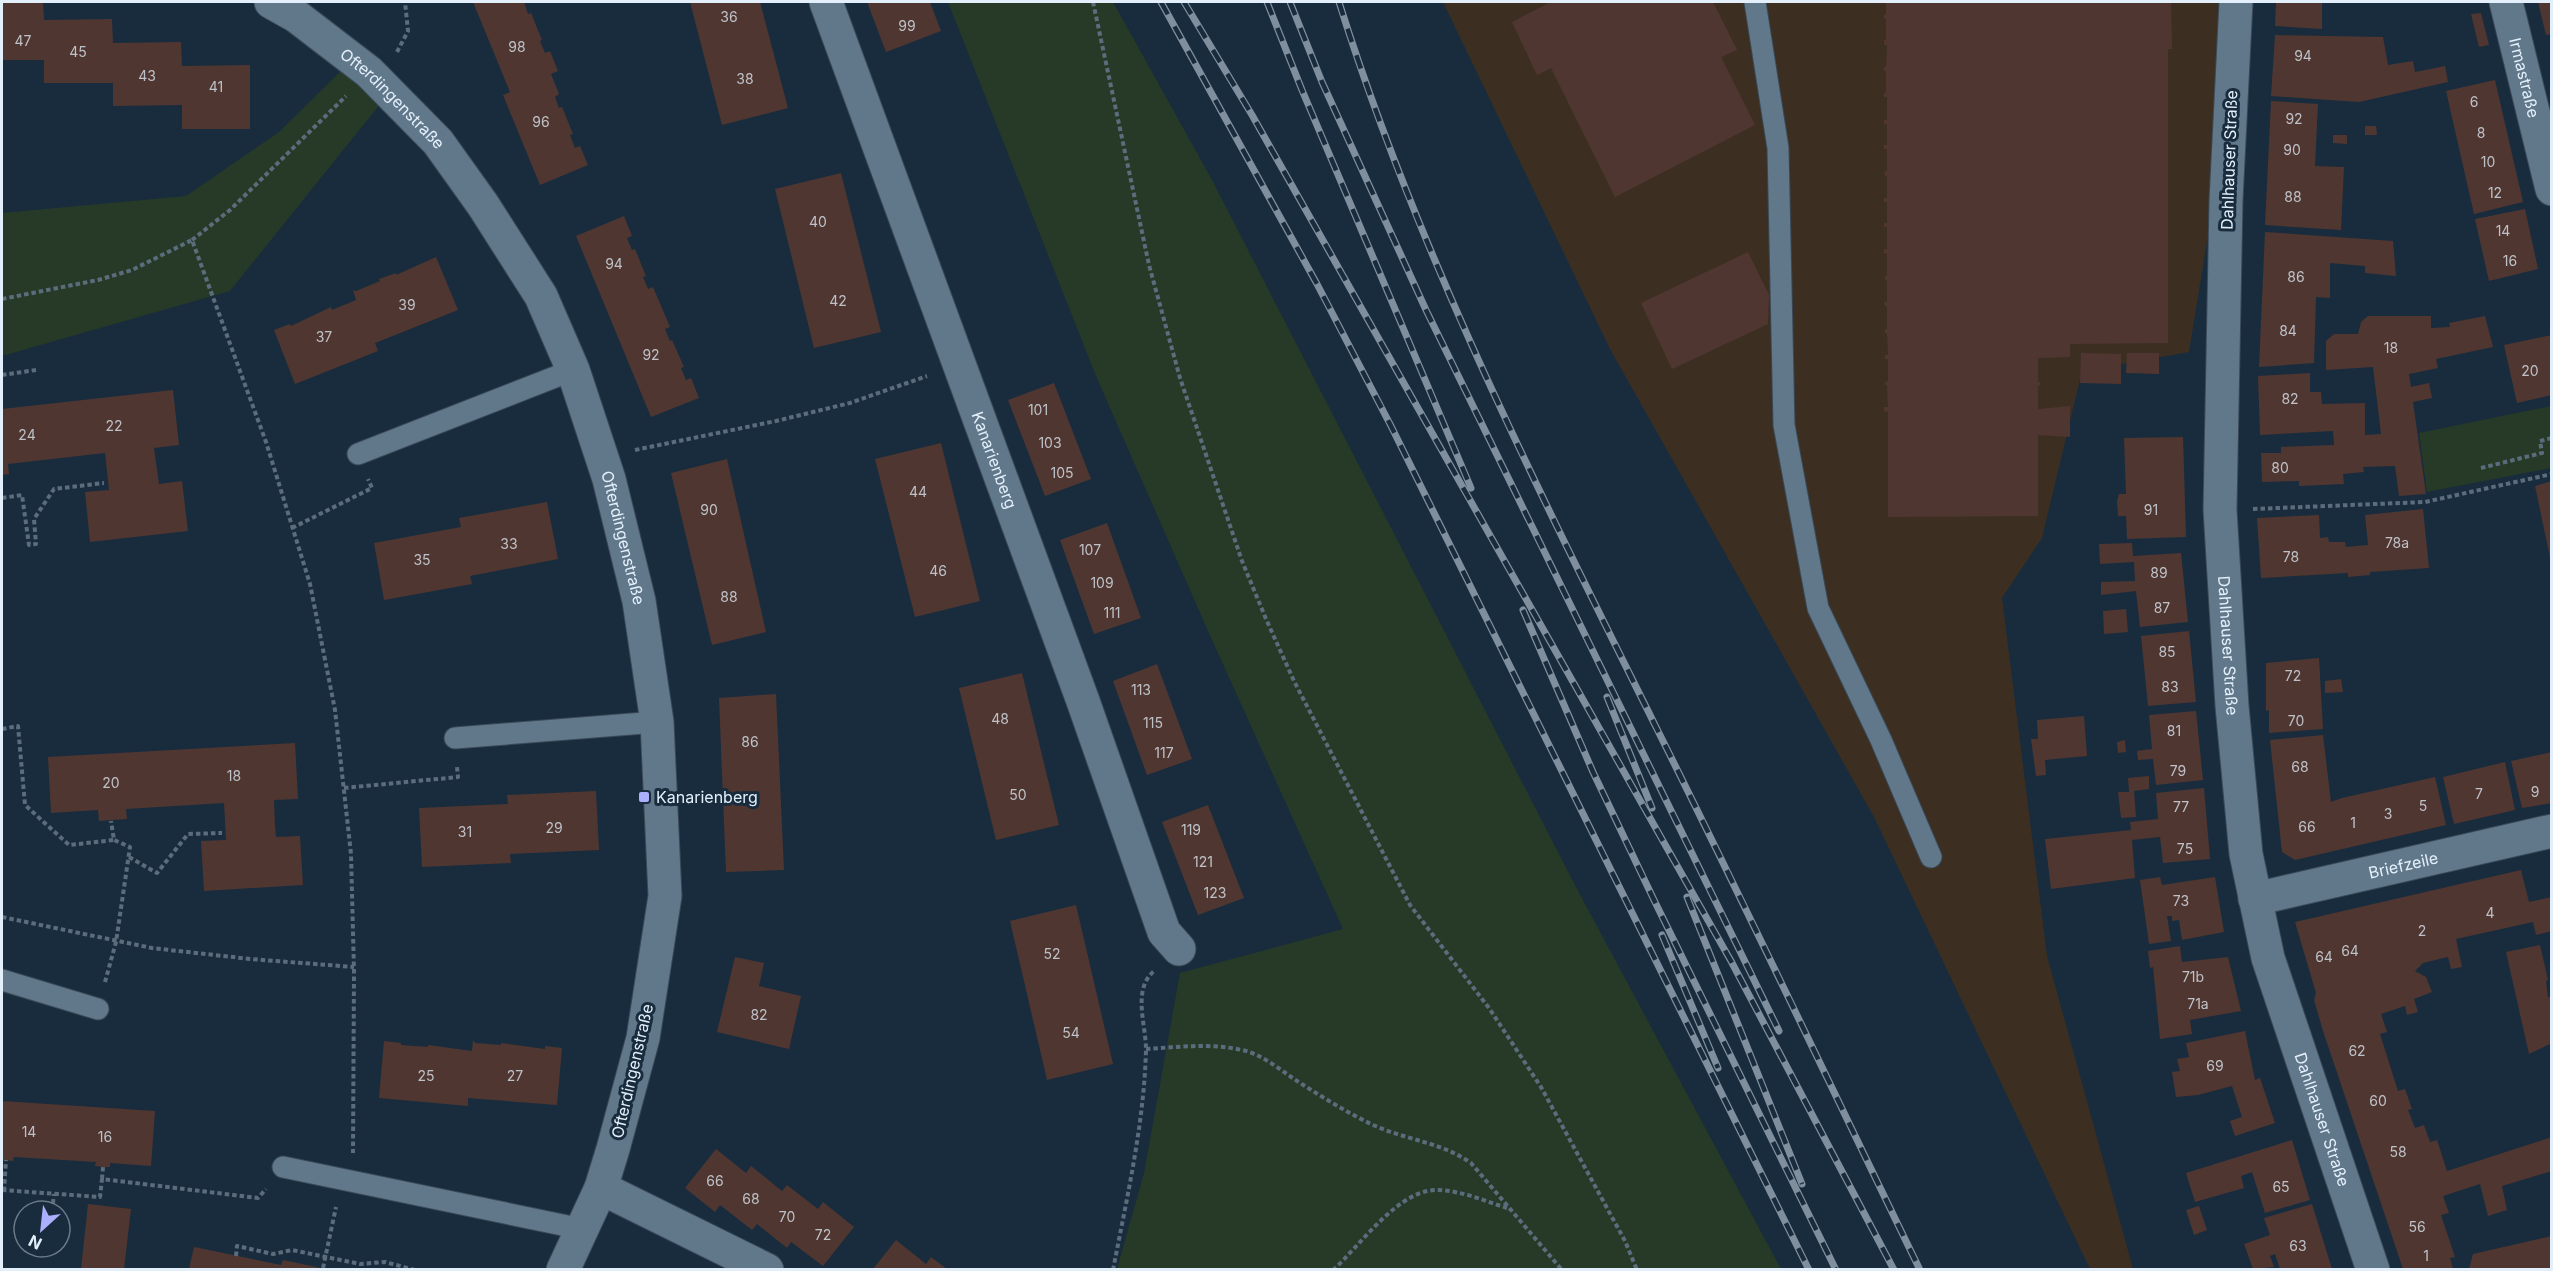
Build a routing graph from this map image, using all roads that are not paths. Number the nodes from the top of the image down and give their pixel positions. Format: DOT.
graph roads {
  1 [pos="271,2"];
  2 [pos="826,2"];
  3 [pos="1755,2"];
  4 [pos="2236,2"];
  5 [pos="2506,2"];
  6 [pos="2552,189"];
  7 [pos="573,370"];
  8 [pos="358,454"];
  9 [pos="657,722"];
  10 [pos="455,738"];
  11 [pos="2552,831"];
  12 [pos="1931,857"];
  13 [pos="2255,899"];
  14 [pos="1179,949"];
  15 [pos="2,980"];
  16 [pos="98,1009"];
  17 [pos="283,1167"];
  18 [pos="601,1188"];
  19 [pos="582,1229"];
  20 [pos="563,1269"];
  21 [pos="767,1269"];
  22 [pos="2373,1269"];
  1 -- 7 [label="street, Ofterdingenstraße"];
  2 -- 14 [label="street, Kanarienberg"];
  3 -- 12 [label="lane"];
  4 -- 13 [label="street, Dahlhauser Straße"];
  5 -- 6 [label="street, Irmastraße"];
  7 -- 8 [label="lane"];
  7 -- 9 [label="street, Ofterdingenstraße"];
  9 -- 10 [label="lane"];
  9 -- 18 [label="street, Ofterdingenstraße"];
  11 -- 13 [label="street, Briefzeile"];
  13 -- 22 [label="street, Dahlhauser Straße"];
  15 -- 16 [label="lane"];
  17 -- 19 [label="lane"];
  18 -- 19 [label="street, Ofterdingenstraße"];
  18 -- 21 [label="street"];
  19 -- 20 [label="street, Ofterdingenstraße"];
}
